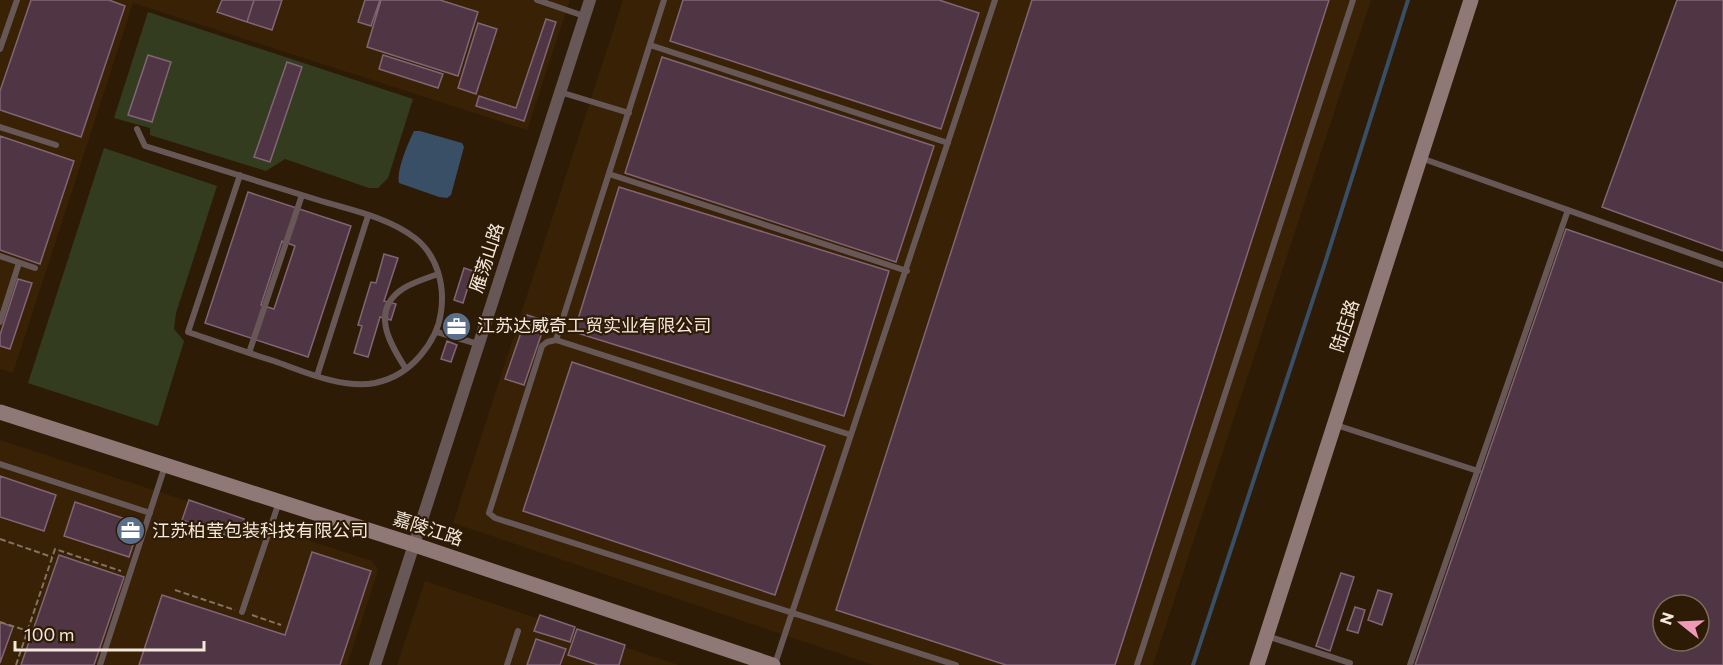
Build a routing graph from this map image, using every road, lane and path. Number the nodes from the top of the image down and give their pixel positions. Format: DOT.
graph roads {
  1 [pos="16,0"];
  2 [pos="537,0"];
  3 [pos="590,0"];
  4 [pos="664,0"];
  5 [pos="995,0"];
  6 [pos="1353,0"];
  7 [pos="1472,0"];
  8 [pos="584,16"];
  9 [pos="650,45"];
  10 [pos="0,49"];
  11 [pos="560,92"];
  12 [pos="629,113"];
  13 [pos="0,127"];
  14 [pos="137,129"];
  15 [pos="948,143"];
  16 [pos="56,146"];
  17 [pos="1421,157"];
  18 [pos="609,174"];
  19 [pos="240,175"];
  20 [pos="302,195"];
  21 [pos="1568,210"];
  22 [pos="368,216"];
  23 [pos="0,256"];
  24 [pos="19,263"];
  25 [pos="1723,266"];
  26 [pos="35,268"];
  27 [pos="907,271"];
  28 [pos="438,274"];
  29 [pos="0,322"];
  30 [pos="437,332"];
  31 [pos="556,340"];
  32 [pos="478,345"];
  33 [pos="249,353"];
  34 [pos="406,369"];
  35 [pos="317,376"];
  36 [pos="0,412"];
  37 [pos="1334,424"];
  38 [pos="851,435"];
  39 [pos="0,464"];
  40 [pos="165,465"];
  41 [pos="1478,471"];
  42 [pos="279,502"];
  43 [pos="150,513"];
  44 [pos="0,539"];
  45 [pos="415,545"];
  46 [pos="52,557"];
  47 [pos="130,573"];
  48 [pos="175,590"];
  49 [pos="242,612"];
  50 [pos="792,612"];
  51 [pos="0,622"];
  52 [pos="281,625"];
  53 [pos="28,631"];
  54 [pos="518,632"];
  55 [pos="1266,636"];
  56 [pos="1350,663"];
  57 [pos="16,665"];
  58 [pos="100,665"];
  59 [pos="375,665"];
  60 [pos="507,665"];
  61 [pos="774,665"];
  62 [pos="956,665"];
  63 [pos="1137,665"];
  64 [pos="1257,665"];
  65 [pos="1410,665"];
  1 -- 10 [label="lane"];
  2 -- 8 [label="lane"];
  3 -- 8 [label="street, 雁荡山路"];
  4 -- 9 [label="lane"];
  5 -- 15 [label="lane"];
  6 -- 63 [label="lane"];
  7 -- 17 [label="street, 陆庄路"];
  8 -- 11 [label="street, 雁荡山路"];
  9 -- 12 [label="lane"];
  9 -- 15 [label="lane"];
  11 -- 12 [label="lane"];
  11 -- 32 [label="street, 雁荡山路"];
  12 -- 18 [label="lane"];
  13 -- 16 [label="lane"];
  14 -- 19 [label="lane"];
  15 -- 27 [label="lane"];
  17 -- 21 [label="lane"];
  17 -- 37 [label="street, 陆庄路"];
  18 -- 27 [label="lane"];
  18 -- 31 [label="lane"];
  19 -- 20 [label="lane"];
  19 -- 33 [label="lane"];
  20 -- 22 [label="lane"];
  20 -- 33 [label="lane"];
  21 -- 25 [label="lane"];
  21 -- 41 [label="lane"];
  22 -- 28 [label="lane"];
  22 -- 35 [label="lane"];
  23 -- 24 [label="lane"];
  24 -- 26 [label="lane"];
  24 -- 29 [label="lane"];
  27 -- 38 [label="lane"];
  28 -- 30 [label="lane"];
  28 -- 34 [label="lane"];
  30 -- 32 [label="lane"];
  30 -- 34 [label="lane"];
  31 -- 38 [label="lane"];
  31 -- 50 [label="lane"];
  32 -- 45 [label="street, 雁荡山路"];
  33 -- 35 [label="lane"];
  34 -- 35 [label="lane"];
  36 -- 40 [label="street, 嘉陵江路"];
  37 -- 41 [label="lane"];
  37 -- 55 [label="street, 陆庄路"];
  38 -- 50 [label="lane"];
  39 -- 43 [label="lane"];
  40 -- 42 [label="street, 嘉陵江路"];
  40 -- 43 [label="lane"];
  41 -- 65 [label="lane"];
  42 -- 45 [label="street, 嘉陵江路"];
  42 -- 49 [label="lane"];
  43 -- 47 [label="lane"];
  44 -- 46 [label="path"];
  45 -- 59 [label="street, 雁荡山路"];
  45 -- 61 [label="street, 嘉陵江路"];
  46 -- 47 [label="path"];
  46 -- 53 [label="path"];
  47 -- 58 [label="lane"];
  48 -- 49 [label="path"];
  49 -- 52 [label="path"];
  50 -- 61 [label="lane"];
  50 -- 62 [label="lane"];
  51 -- 53 [label="path"];
  53 -- 57 [label="path"];
  54 -- 60 [label="lane"];
  55 -- 56 [label="lane"];
  55 -- 64 [label="street, 陆庄路"];
}
